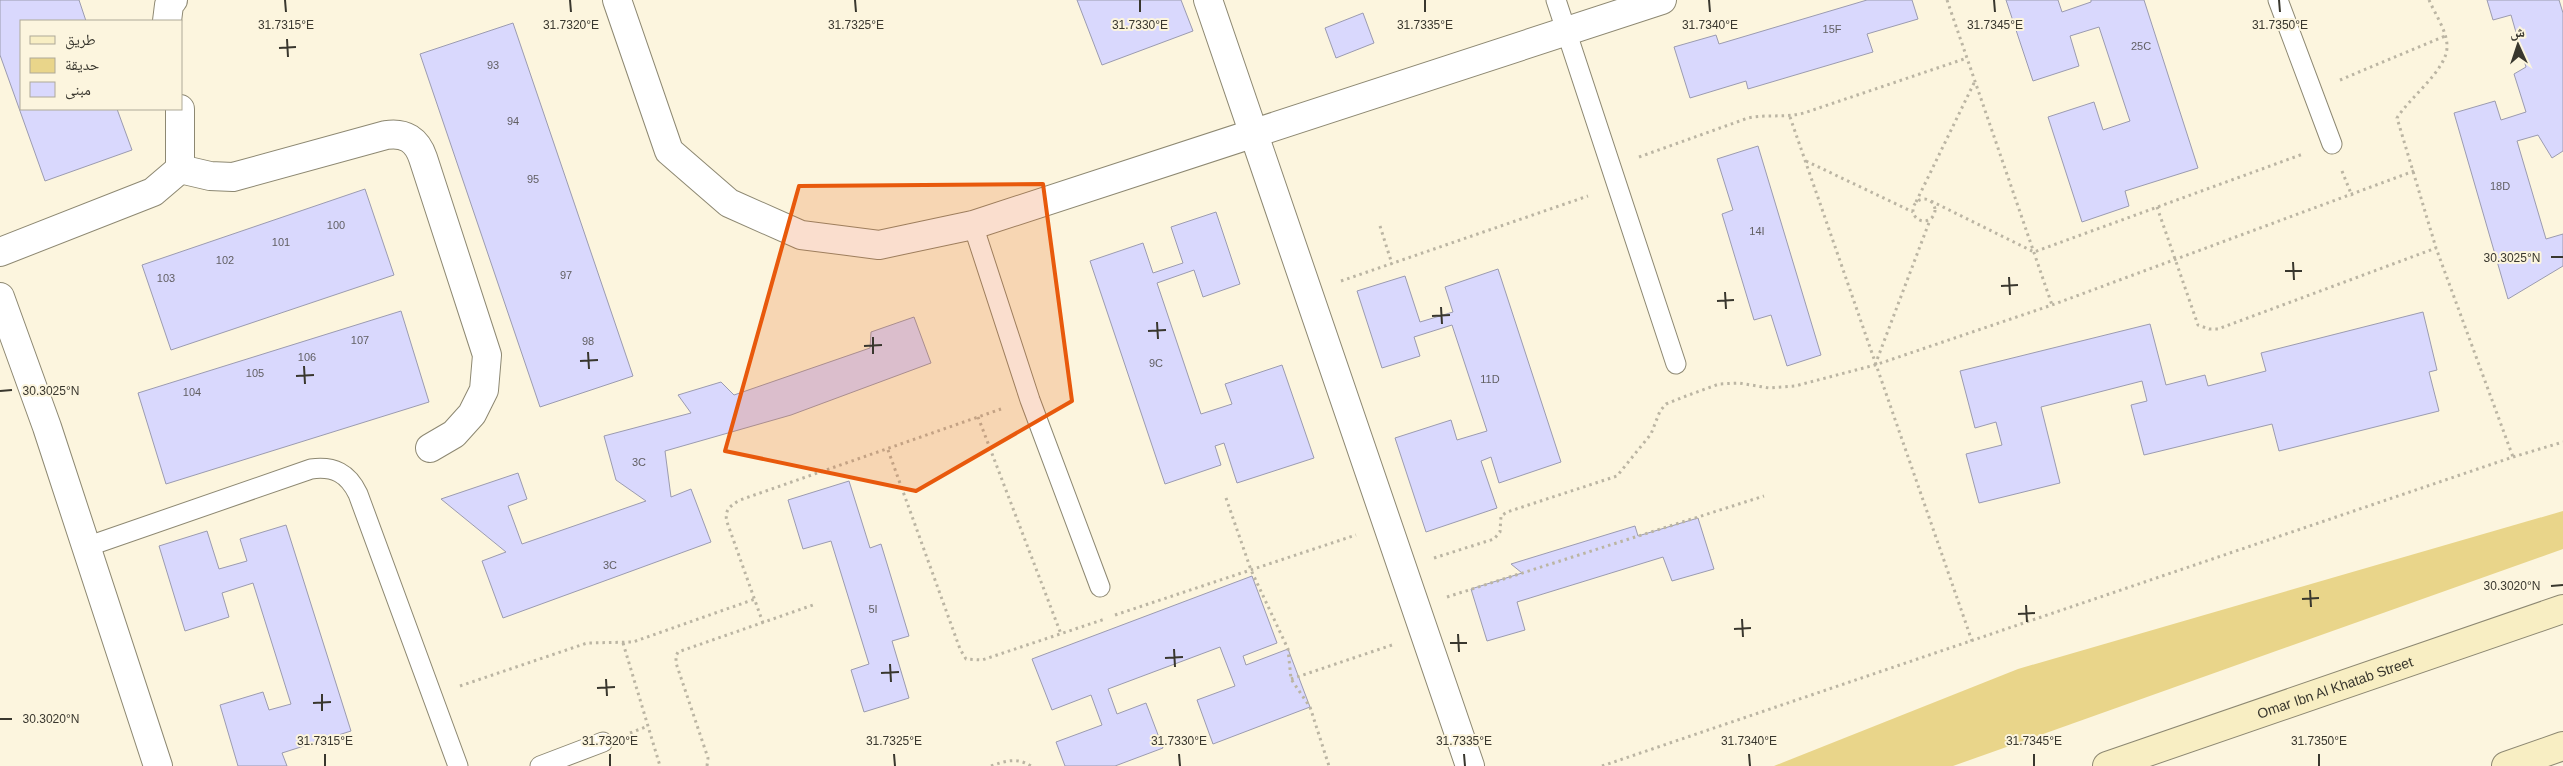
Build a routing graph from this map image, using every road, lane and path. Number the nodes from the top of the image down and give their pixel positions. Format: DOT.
graph roads {
  1 [pos="617,0"];
  2 [pos="1208,0"];
  3 [pos="1556,0"];
  4 [pos="1662,0"];
  5 [pos="1947,0"];
  6 [pos="2278,0"];
  7 [pos="2429,0"];
  8 [pos="1566,29"];
  9 [pos="2445,36"];
  10 [pos="1967,58"];
  11 [pos="1975,82"];
  12 [pos="2311,91"];
  13 [pos="180,110"];
  14 [pos="1790,117"];
  15 [pos="1253,134"];
  16 [pos="2332,144"];
  17 [pos="1806,161"];
  18 [pos="1611,168"];
  19 [pos="180,169"];
  20 [pos="2414,171"];
  21 [pos="1617,186"];
  22 [pos="1931,201"];
  23 [pos="1916,202"];
  24 [pos="2157,206"];
  25 [pos="1913,212"];
  26 [pos="1930,220"];
  27 [pos="973,225"];
  28 [pos="1380,226"];
  29 [pos="2436,248"];
  30 [pos="0,252"];
  31 [pos="2034,252"];
  32 [pos="2176,260"];
  33 [pos="1392,264"];
  34 [pos="1308,293"];
  35 [pos="0,297"];
  36 [pos="2052,305"];
  37 [pos="1676,364"];
  38 [pos="1875,365"];
  39 [pos="1030,400"];
  40 [pos="978,417"];
  41 [pos="2563,442"];
  42 [pos="430,448"];
  43 [pos="2513,457"];
  44 [pos="1764,496"];
  45 [pos="1226,498"];
  46 [pos="86,547"];
  47 [pos="1402,568"];
  48 [pos="1100,587"];
  49 [pos="755,599"];
  50 [pos="813,605"];
  51 [pos="1416,607"];
  52 [pos="2563,609"];
  53 [pos="763,623"];
  54 [pos="1061,634"];
  55 [pos="1425,634"];
  56 [pos="1972,641"];
  57 [pos="622,643"];
  58 [pos="1291,679"];
  59 [pos="432,696"];
  60 [pos="603,742"];
  61 [pos="2563,746"];
  62 [pos="158,766"];
  63 [pos="458,766"];
  64 [pos="540,766"];
  65 [pos="660,766"];
  66 [pos="707,766"];
  67 [pos="991,766"];
  68 [pos="1031,766"];
  69 [pos="1329,766"];
  70 [pos="1470,766"];
  71 [pos="1602,766"];
  72 [pos="2107,766"];
  73 [pos="2506,766"];
  1 -- 27 [label="street"];
  2 -- 15 [label="street"];
  3 -- 8 [label="lane"];
  4 -- 8 [label="street"];
  5 -- 10 [label="path"];
  6 -- 12 [label="lane"];
  7 -- 9 [label="path"];
  8 -- 15 [label="street"];
  8 -- 18 [label="lane"];
  9 -- 12 [label="path"];
  9 -- 20 [label="path"];
  10 -- 11 [label="path"];
  10 -- 14 [label="path"];
  11 -- 23 [label="path"];
  11 -- 31 [label="path"];
  12 -- 16 [label="lane"];
  13 -- 19 [label="street"];
  14 -- 17 [label="path"];
  14 -- 18 [label="path"];
  15 -- 27 [label="street"];
  15 -- 34 [label="street"];
  16 -- 24 [label="path"];
  17 -- 25 [label="path"];
  17 -- 38 [label="path"];
  18 -- 21 [label="lane"];
  19 -- 30 [label="street"];
  19 -- 42 [label="street"];
  20 -- 29 [label="path"];
  20 -- 32 [label="path"];
  21 -- 33 [label="path"];
  21 -- 37 [label="lane"];
  22 -- 23 [label="path"];
  22 -- 26 [label="path"];
  22 -- 31 [label="path"];
  23 -- 25 [label="path"];
  24 -- 31 [label="path"];
  24 -- 32 [label="path"];
  25 -- 26 [label="path"];
  26 -- 38 [label="path"];
  27 -- 39 [label="lane"];
  28 -- 33 [label="path"];
  29 -- 32 [label="path"];
  29 -- 43 [label="path"];
  31 -- 36 [label="path"];
  32 -- 36 [label="path"];
  33 -- 34 [label="path"];
  34 -- 47 [label="street"];
  35 -- 46 [label="street"];
  36 -- 38 [label="path"];
  38 -- 47 [label="path"];
  38 -- 56 [label="path"];
  39 -- 40 [label="path"];
  39 -- 48 [label="lane"];
  40 -- 49 [label="path"];
  40 -- 54 [label="path"];
  41 -- 43 [label="path"];
  43 -- 56 [label="path"];
  44 -- 51 [label="path"];
  45 -- 58 [label="path"];
  46 -- 59 [label="lane"];
  46 -- 62 [label="street"];
  47 -- 51 [label="street"];
  49 -- 53 [label="path"];
  49 -- 57 [label="path"];
  50 -- 53 [label="path"];
  51 -- 55 [label="street"];
  52 -- 72 [label="street, Omar Ibn Al Khatab Street"];
  53 -- 66 [label="path"];
  55 -- 58 [label="path"];
  55 -- 70 [label="street"];
  56 -- 71 [label="path"];
  57 -- 59 [label="path"];
  57 -- 65 [label="path"];
  58 -- 69 [label="path"];
  59 -- 63 [label="lane"];
  60 -- 64 [label="lane"];
  61 -- 73 [label="street"];
  67 -- 68 [label="path"];
}
